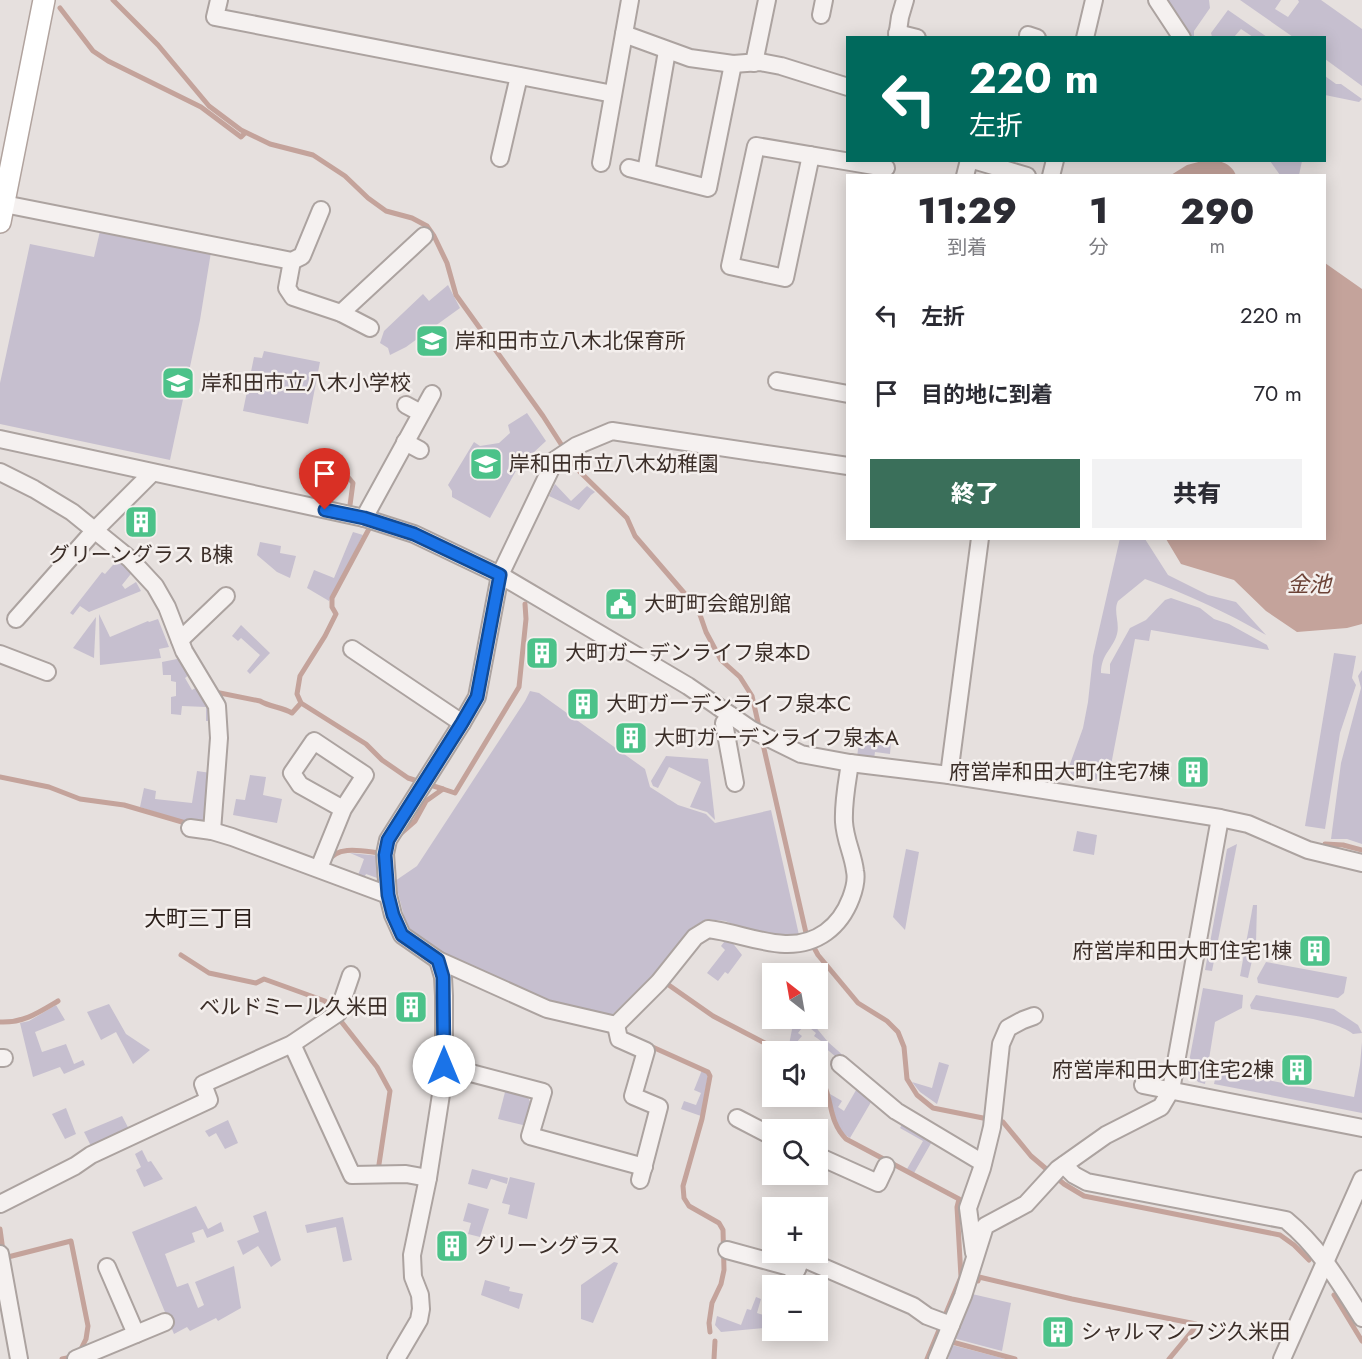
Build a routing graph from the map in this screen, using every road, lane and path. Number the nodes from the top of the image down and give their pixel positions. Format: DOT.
graph roads {
  1 [pos="44,0"];
  2 [pos="219,0"];
  3 [pos="630,0"];
  4 [pos="767,0"];
  5 [pos="905,0"];
  6 [pos="1094,0"];
  7 [pos="1157,0"];
  8 [pos="624,34"];
  9 [pos="897,35"];
  10 [pos="1085,36"];
  11 [pos="1181,36"];
  12 [pos="667,51"];
  13 [pos="754,63"];
  14 [pos="733,64"];
  15 [pos="519,76"];
  16 [pos="846,86"];
  17 [pos="613,94"];
  18 [pos="811,155"];
  19 [pos="500,158"];
  20 [pos="846,161"];
  21 [pos="851,162"];
  22 [pos="978,162"];
  23 [pos="601,163"];
  24 [pos="886,168"];
  25 [pos="1020,174"];
  26 [pos="3,201"];
  27 [pos="321,210"];
  28 [pos="424,236"];
  29 [pos="292,261"];
  30 [pos="341,313"];
  31 [pos="370,328"];
  32 [pos="777,381"];
  33 [pos="432,394"];
  34 [pos="846,394"];
  35 [pos="0,439"];
  36 [pos="405,442"];
  37 [pos="420,450"];
  38 [pos="846,464"];
  39 [pos="0,472"];
  40 [pos="152,473"];
  41 [pos="364,518"];
  42 [pos="94,531"];
  43 [pos="980,540"];
  44 [pos="500,575"];
  45 [pos="226,596"];
  46 [pos="16,619"];
  47 [pos="180,640"];
  48 [pos="352,649"];
  49 [pos="0,654"];
  50 [pos="47,672"];
  51 [pos="730,715"];
  52 [pos="462,723"];
  53 [pos="850,763"];
  54 [pos="949,775"];
  55 [pos="735,783"];
  56 [pos="344,809"];
  57 [pos="1220,818"];
  58 [pos="190,828"];
  59 [pos="212,831"];
  60 [pos="1362,863"];
  61 [pos="319,868"];
  62 [pos="388,895"];
  63 [pos="438,960"];
  64 [pos="351,975"];
  65 [pos="1034,1016"];
  66 [pos="616,1026"];
  67 [pos="292,1044"];
  68 [pos="840,1064"];
  69 [pos="444,1066"];
  70 [pos="1143,1085"];
  71 [pos="1171,1090"];
  72 [pos="737,1118"];
  73 [pos="1362,1128"];
  74 [pos="762,1131"];
  75 [pos="828,1160"];
  76 [pos="983,1163"];
  77 [pos="886,1166"];
  78 [pos="1057,1171"];
  79 [pos="428,1178"];
  80 [pos="1362,1179"];
  81 [pos="0,1204"];
  82 [pos="728,1250"];
  83 [pos="0,1254"];
  84 [pos="975,1260"];
  85 [pos="1326,1261"];
  86 [pos="107,1267"];
  87 [pos="797,1269"];
  88 [pos="794,1275"];
  89 [pos="1362,1318"];
  90 [pos="165,1322"];
  91 [pos="951,1325"];
  92 [pos="136,1334"];
  93 [pos="78,1358"];
  94 [pos="19,1359"];
  95 [pos="396,1359"];
  96 [pos="937,1359"];
  97 [pos="1282,1359"];
  1 -- 26 [label="main road"];
  2 -- 15 [label="street"];
  3 -- 8 [label="street"];
  4 -- 13 [label="street"];
  5 -- 9 [label="street"];
  6 -- 10 [label="street"];
  7 -- 11 [label="street"];
  8 -- 12 [label="street"];
  8 -- 17 [label="street"];
  12 -- 14 [label="street"];
  12 -- 14 [label="street"];
  13 -- 14 [label="street"];
  13 -- 16 [label="street"];
  15 -- 17 [label="street"];
  15 -- 19 [label="street"];
  17 -- 23 [label="street"];
  18 -- 18 [label="street"];
  18 -- 20 [label="street"];
  21 -- 24 [label="street"];
  22 -- 25 [label="street"];
  26 -- 29 [label="street"];
  27 -- 29 [label="street"];
  28 -- 30 [label="street"];
  29 -- 30 [label="street"];
  30 -- 31 [label="street"];
  32 -- 34 [label="street"];
  33 -- 36 [label="street"];
  35 -- 40 [label="street"];
  36 -- 37 [label="street"];
  36 -- 41 [label="street"];
  38 -- 44 [label="street"];
  39 -- 42 [label="street"];
  40 -- 41 [label="street"];
  40 -- 42 [label="street"];
  41 -- 44 [label="street"];
  42 -- 46 [label="street"];
  42 -- 47 [label="street"];
  43 -- 54 [label="street"];
  44 -- 51 [label="street"];
  44 -- 52 [label="street"];
  45 -- 47 [label="street"];
  47 -- 59 [label="street"];
  48 -- 52 [label="street"];
  49 -- 50 [label="street"];
  51 -- 53 [label="street"];
  51 -- 55 [label="street"];
  52 -- 62 [label="street"];
  53 -- 54 [label="street"];
  53 -- 66 [label="street"];
  54 -- 57 [label="street"];
  56 -- 61 [label="street"];
  57 -- 60 [label="street"];
  57 -- 71 [label="street"];
  58 -- 59 [label="street"];
  59 -- 61 [label="street"];
  61 -- 62 [label="street"];
  62 -- 63 [label="street"];
  63 -- 66 [label="street"];
  63 -- 69 [label="street"];
  64 -- 67 [label="street"];
  65 -- 76 [label="street"];
  66 -- 69 [label="street"];
  67 -- 79 [label="street"];
  67 -- 81 [label="street"];
  68 -- 76 [label="street"];
  69 -- 79 [label="street"];
  70 -- 71 [label="street"];
  71 -- 73 [label="street"];
  71 -- 78 [label="street"];
  72 -- 74 [label="street"];
  75 -- 77 [label="street"];
  76 -- 84 [label="street"];
  78 -- 84 [label="street"];
  78 -- 85 [label="street"];
  79 -- 95 [label="street"];
  80 -- 85 [label="street"];
  82 -- 87 [label="street"];
  83 -- 94 [label="street"];
  84 -- 91 [label="street"];
  85 -- 89 [label="street"];
  85 -- 97 [label="street"];
  86 -- 92 [label="street"];
  87 -- 88 [label="street"];
  87 -- 91 [label="street"];
  90 -- 92 [label="street"];
  91 -- 96 [label="street"];
  92 -- 93 [label="street"];
}
